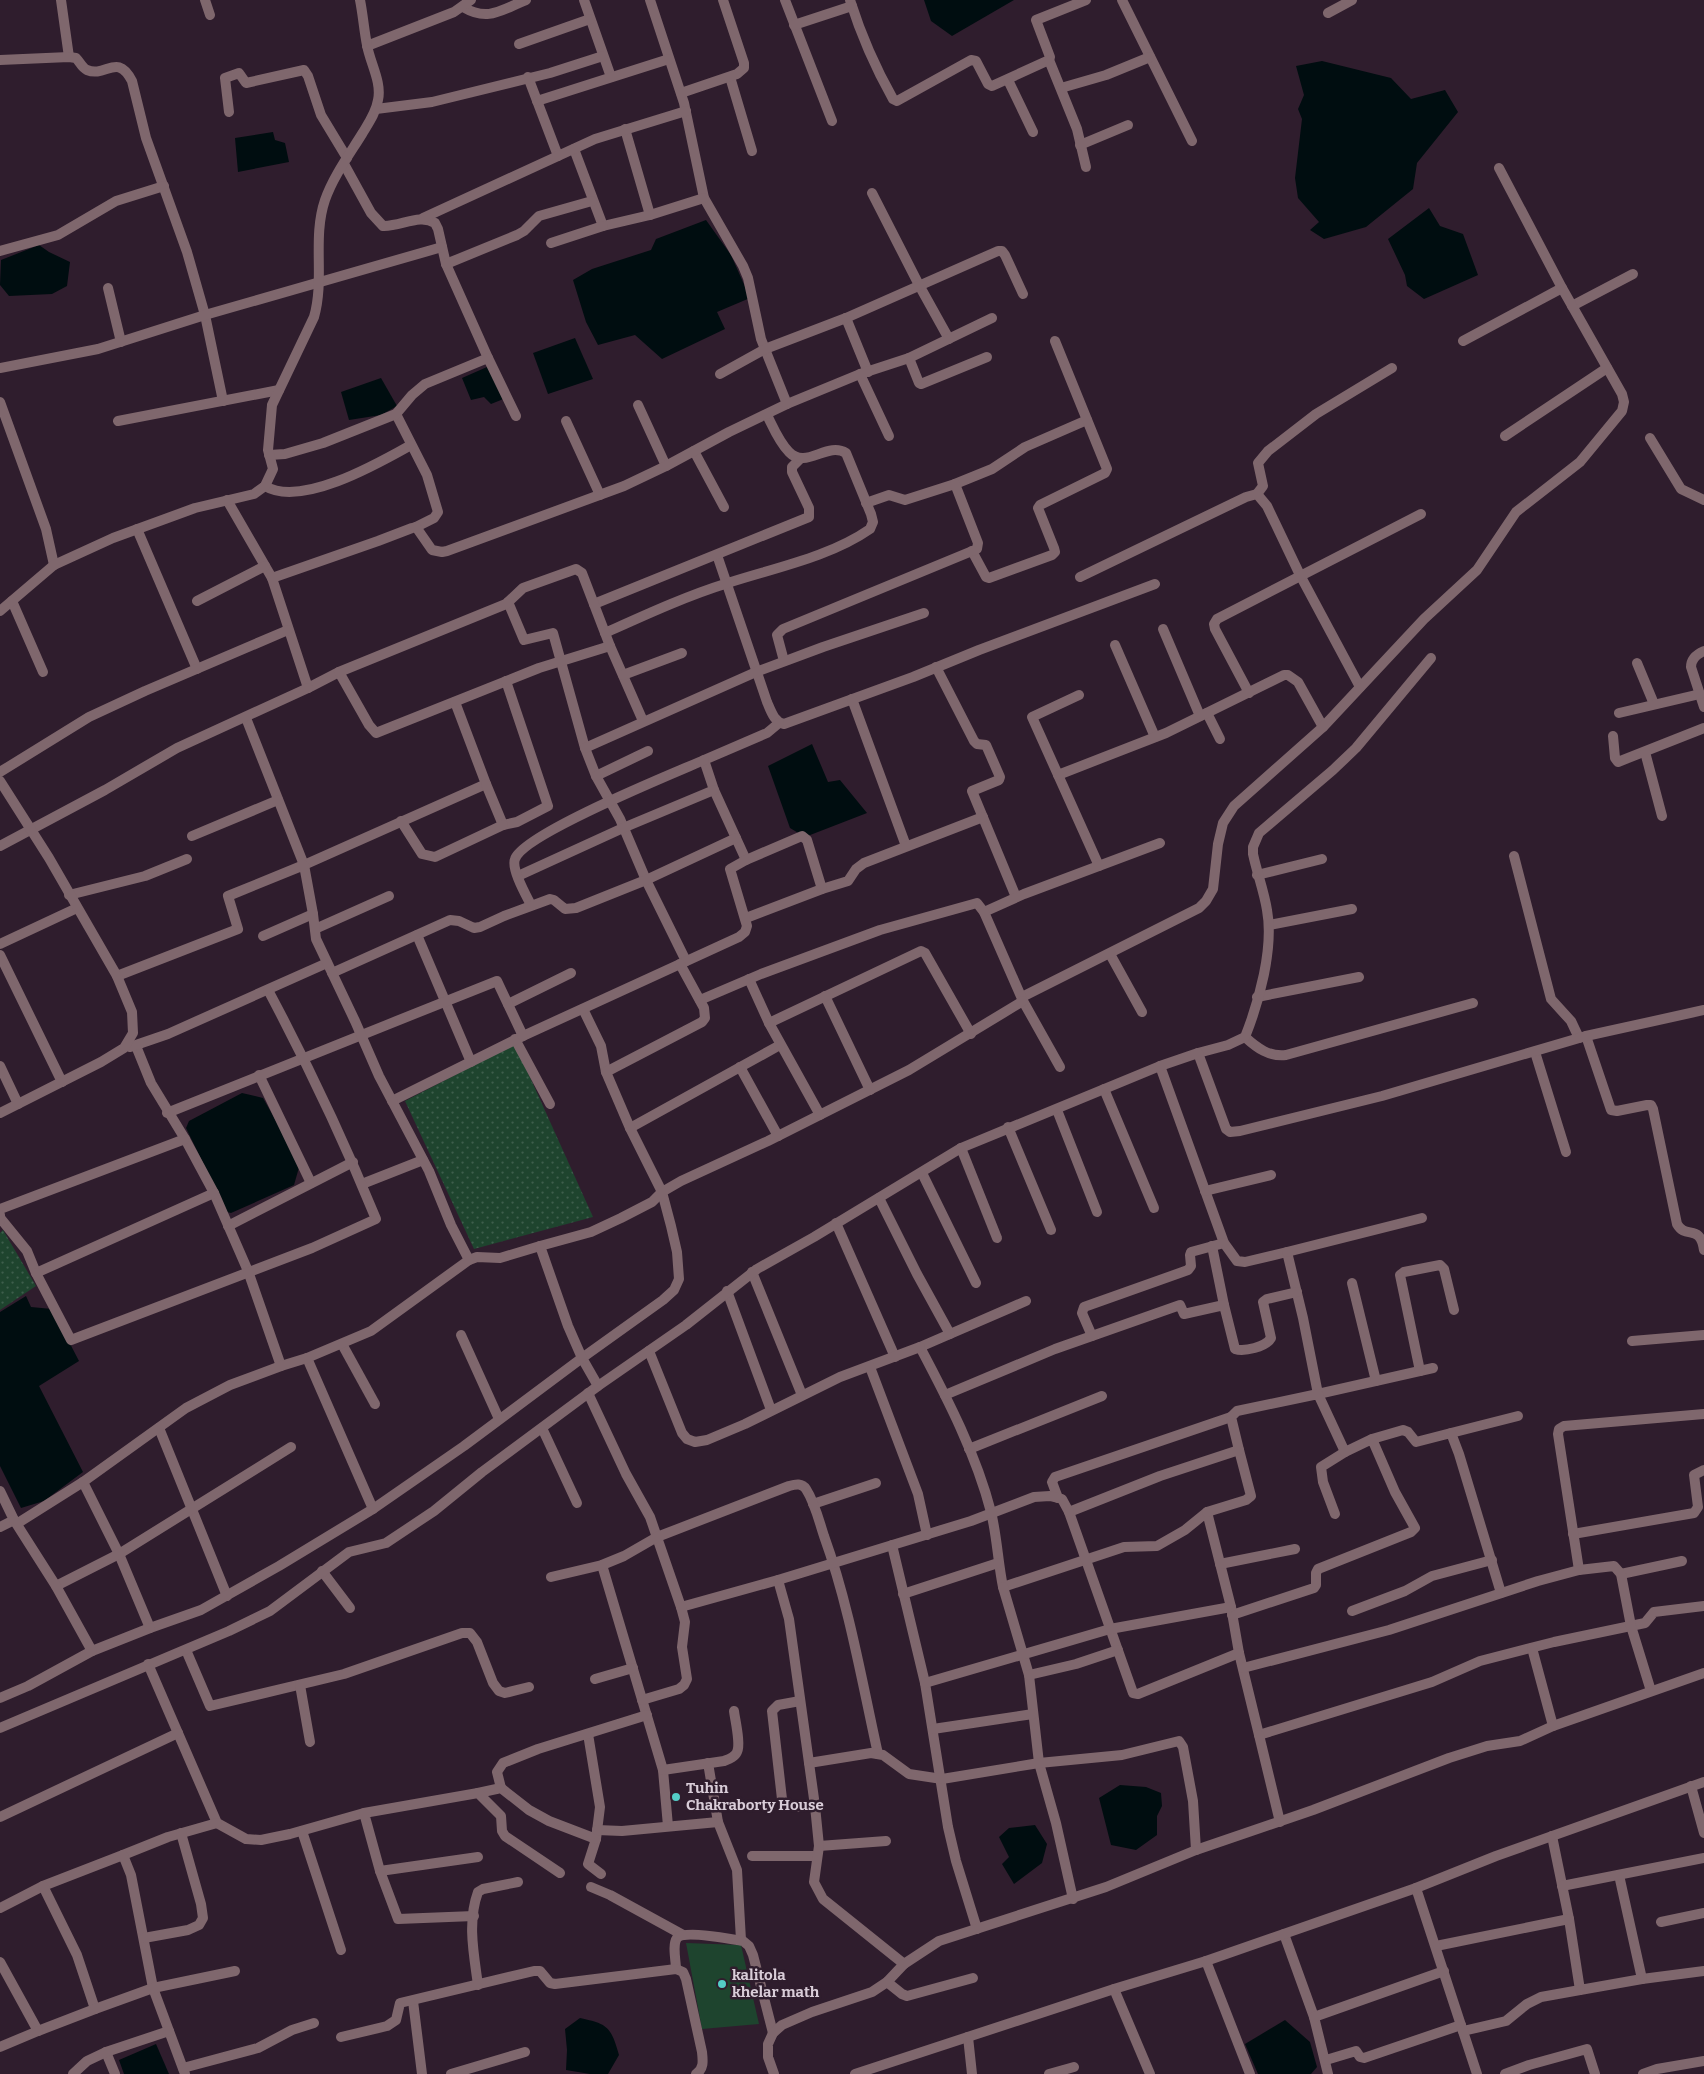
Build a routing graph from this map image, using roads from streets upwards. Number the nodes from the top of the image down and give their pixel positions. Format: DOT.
graph roads {
  1 [pos="61,0"];
  2 [pos="205,0"];
  3 [pos="471,0"];
  4 [pos="526,0"];
  5 [pos="584,0"];
  6 [pos="650,0"];
  7 [pos="723,0"];
  8 [pos="785,0"];
  9 [pos="1086,0"];
  10 [pos="1122,0"];
  11 [pos="1352,0"];
  12 [pos="362,1"];
  13 [pos="851,3"];
  14 [pos="463,7"];
  15 [pos="1328,13"];
  16 [pos="210,15"];
  17 [pos="590,19"];
  18 [pos="794,25"];
  19 [pos="519,44"];
  20 [pos="367,46"];
  21 [pos="603,56"];
  22 [pos="69,57"];
  23 [pos="1150,57"];
  24 [pos="669,59"];
  25 [pos="0,60"];
  26 [pos="1049,60"];
  27 [pos="730,76"];
  28 [pos="611,77"];
  29 [pos="528,78"];
  30 [pos="1008,80"];
  31 [pos="1061,88"];
  32 [pos="681,94"];
  33 [pos="537,101"];
  34 [pos="376,109"];
  35 [pos="686,111"];
  36 [pos="229,112"];
  37 [pos="832,121"];
  38 [pos="1128,125"];
  39 [pos="625,129"];
  40 [pos="1033,132"];
  41 [pos="1192,141"];
  42 [pos="1080,145"];
  43 [pos="574,149"];
  44 [pos="752,151"];
  45 [pos="558,156"];
  46 [pos="345,161"];
  47 [pos="1086,167"];
  48 [pos="1499,168"];
  49 [pos="164,186"];
  50 [pos="872,192"];
  51 [pos="704,198"];
  52 [pos="592,201"];
  53 [pos="650,215"];
  54 [pos="423,218"];
  55 [pos="603,226"];
  56 [pos="552,243"];
  57 [pos="442,247"];
  58 [pos="0,251"];
  59 [pos="446,264"];
  60 [pos="1632,274"];
  61 [pos="319,282"];
  62 [pos="918,285"];
  63 [pos="108,288"];
  64 [pos="1562,288"];
  65 [pos="1023,294"];
  66 [pos="1572,306"];
  67 [pos="205,316"];
  68 [pos="846,318"];
  69 [pos="992,318"];
  70 [pos="949,339"];
  71 [pos="121,342"];
  72 [pos="1055,342"];
  73 [pos="1463,342"];
  74 [pos="765,349"];
  75 [pos="987,356"];
  76 [pos="488,358"];
  77 [pos="909,358"];
  78 [pos="0,368"];
  79 [pos="1392,368"];
  80 [pos="1607,368"];
  81 [pos="864,373"];
  82 [pos="720,374"];
  83 [pos="279,390"];
  84 [pos="223,401"];
  85 [pos="0,402"];
  86 [pos="787,404"];
  87 [pos="638,405"];
  88 [pos="396,414"];
  89 [pos="767,414"];
  90 [pos="516,416"];
  91 [pos="1087,420"];
  92 [pos="566,421"];
  93 [pos="118,422"];
  94 [pos="889,436"];
  95 [pos="1505,436"];
  96 [pos="1650,438"];
  97 [pos="411,445"];
  98 [pos="694,450"];
  99 [pos="269,455"];
  100 [pos="800,459"];
  101 [pos="666,466"];
  102 [pos="955,484"];
  103 [pos="265,486"];
  104 [pos="1257,494"];
  105 [pos="600,495"];
  106 [pos="227,500"];
  107 [pos="1704,500"];
  108 [pos="866,503"];
  109 [pos="724,507"];
  110 [pos="1421,514"];
  111 [pos="416,527"];
  112 [pos="137,529"];
  113 [pos="972,551"];
  114 [pos="717,555"];
  115 [pos="54,566"];
  116 [pos="265,566"];
  117 [pos="1300,575"];
  118 [pos="1080,577"];
  119 [pos="272,578"];
  120 [pos="726,583"];
  121 [pos="1155,584"];
  122 [pos="12,601"];
  123 [pos="197,601"];
  124 [pos="508,602"];
  125 [pos="594,604"];
  126 [pos="0,611"];
  127 [pos="924,613"];
  128 [pos="1164,629"];
  129 [pos="288,630"];
  130 [pos="605,633"];
  131 [pos="1115,645"];
  132 [pos="610,646"];
  133 [pos="1704,651"];
  134 [pos="682,653"];
  135 [pos="1431,658"];
  136 [pos="560,661"];
  137 [pos="784,661"];
  138 [pos="1637,663"];
  139 [pos="936,667"];
  140 [pos="197,669"];
  141 [pos="43,672"];
  142 [pos="339,672"];
  143 [pos="756,672"];
  144 [pos="623,675"];
  145 [pos="506,681"];
  146 [pos="1360,687"];
  147 [pos="308,688"];
  148 [pos="1249,693"];
  149 [pos="1700,694"];
  150 [pos="1079,695"];
  151 [pos="852,699"];
  152 [pos="455,702"];
  153 [pos="1654,704"];
  154 [pos="1704,707"];
  155 [pos="1619,713"];
  156 [pos="1203,715"];
  157 [pos="246,718"];
  158 [pos="643,721"];
  159 [pos="779,723"];
  160 [pos="1323,727"];
  161 [pos="1703,731"];
  162 [pos="1613,736"];
  163 [pos="1155,737"];
  164 [pos="1220,739"];
  165 [pos="585,748"];
  166 [pos="648,752"];
  167 [pos="1645,752"];
  168 [pos="704,760"];
  169 [pos="0,772"];
  170 [pos="1058,775"];
  171 [pos="596,776"];
  172 [pos="0,781"];
  173 [pos="486,784"];
  174 [pos="714,790"];
  175 [pos="278,800"];
  176 [pos="610,801"];
  177 [pos="1662,816"];
  178 [pos="983,817"];
  179 [pos="401,821"];
  180 [pos="503,825"];
  181 [pos="623,828"];
  182 [pos="30,829"];
  183 [pos="192,836"];
  184 [pos="736,838"];
  185 [pos="1160,843"];
  186 [pos="0,846"];
  187 [pos="906,846"];
  188 [pos="1514,856"];
  189 [pos="187,859"];
  190 [pos="1322,859"];
  191 [pos="746,860"];
  192 [pos="304,865"];
  193 [pos="1099,866"];
  194 [pos="1257,875"];
  195 [pos="518,876"];
  196 [pos="646,880"];
  197 [pos="822,889"];
  198 [pos="69,895"];
  199 [pos="389,896"];
  200 [pos="1016,897"];
  201 [pos="531,905"];
  202 [pos="77,908"];
  203 [pos="1352,909"];
  204 [pos="984,912"];
  205 [pos="313,914"];
  206 [pos="746,918"];
  207 [pos="1269,924"];
  208 [pos="315,929"];
  209 [pos="417,935"];
  210 [pos="262,936"];
  211 [pos="0,944"];
  212 [pos="1110,954"];
  213 [pos="0,956"];
  214 [pos="683,962"];
  215 [pos="327,963"];
  216 [pos="571,973"];
  217 [pos="332,974"];
  218 [pos="117,976"];
  219 [pos="1359,977"];
  220 [pos="749,979"];
  221 [pos="268,990"];
  222 [pos="825,996"];
  223 [pos="1257,997"];
  224 [pos="1022,999"];
  225 [pos="700,1000"];
  226 [pos="446,1001"];
  227 [pos="1474,1003"];
  228 [pos="508,1004"];
  229 [pos="583,1009"];
  230 [pos="1704,1010"];
  231 [pos="1142,1012"];
  232 [pos="769,1023"];
  233 [pos="971,1034"];
  234 [pos="362,1036"];
  235 [pos="519,1037"];
  236 [pos="1245,1037"];
  237 [pos="1582,1037"];
  238 [pos="780,1045"];
  239 [pos="136,1046"];
  240 [pos="124,1048"];
  241 [pos="1535,1052"];
  242 [pos="1198,1053"];
  243 [pos="304,1057"];
  244 [pos="471,1062"];
  245 [pos="1160,1066"];
  246 [pos="740,1067"];
  247 [pos="1060,1068"];
  248 [pos="0,1069"];
  249 [pos="606,1072"];
  250 [pos="259,1075"];
  251 [pos="62,1082"];
  252 [pos="1104,1089"];
  253 [pos="870,1090"];
  254 [pos="392,1101"];
  255 [pos="18,1104"];
  256 [pos="550,1104"];
  257 [pos="1056,1110"];
  258 [pos="0,1113"];
  259 [pos="167,1113"];
  260 [pos="820,1115"];
  261 [pos="630,1128"];
  262 [pos="1008,1128"];
  263 [pos="778,1136"];
  264 [pos="185,1139"];
  265 [pos="961,1148"];
  266 [pos="1566,1152"];
  267 [pos="423,1160"];
  268 [pos="353,1162"];
  269 [pos="922,1173"];
  270 [pos="1271,1175"];
  271 [pos="311,1183"];
  272 [pos="362,1184"];
  273 [pos="1205,1191"];
  274 [pos="662,1192"];
  275 [pos="214,1193"];
  276 [pos="879,1198"];
  277 [pos="1154,1208"];
  278 [pos="1097,1212"];
  279 [pos="0,1216"];
  280 [pos="1422,1218"];
  281 [pos="836,1223"];
  282 [pos="228,1226"];
  283 [pos="1051,1230"];
  284 [pos="997,1238"];
  285 [pos="1224,1242"];
  286 [pos="540,1246"];
  287 [pos="1212,1246"];
  288 [pos="1704,1250"];
  289 [pos="1287,1252"];
  290 [pos="469,1260"];
  291 [pos="248,1271"];
  292 [pos="752,1272"];
  293 [pos="36,1273"];
  294 [pos="976,1283"];
  295 [pos="1352,1283"];
  296 [pos="727,1291"];
  297 [pos="1297,1292"];
  298 [pos="1026,1301"];
  299 [pos="1224,1305"];
  300 [pos="1454,1310"];
  301 [pos="950,1334"];
  302 [pos="461,1335"];
  303 [pos="1704,1335"];
  304 [pos="1092,1336"];
  305 [pos="1632,1340"];
  306 [pos="342,1344"];
  307 [pos="920,1347"];
  308 [pos="649,1351"];
  309 [pos="896,1356"];
  310 [pos="307,1358"];
  311 [pos="584,1361"];
  312 [pos="281,1366"];
  313 [pos="870,1367"];
  314 [pos="1433,1368"];
  315 [pos="1420,1371"];
  316 [pos="1376,1381"];
  317 [pos="596,1382"];
  318 [pos="588,1393"];
  319 [pos="1318,1394"];
  320 [pos="802,1395"];
  321 [pos="945,1395"];
  322 [pos="1102,1396"];
  323 [pos="375,1404"];
  324 [pos="771,1410"];
  325 [pos="1704,1414"];
  326 [pos="1518,1416"];
  327 [pos="1231,1417"];
  328 [pos="499,1419"];
  329 [pos="160,1428"];
  330 [pos="542,1428"];
  331 [pos="1451,1432"];
  332 [pos="1372,1439"];
  333 [pos="291,1447"];
  334 [pos="969,1449"];
  335 [pos="1239,1450"];
  336 [pos="1345,1452"];
  337 [pos="1704,1470"];
  338 [pos="83,1482"];
  339 [pos="876,1483"];
  340 [pos="0,1491"];
  341 [pos="1058,1498"];
  342 [pos="577,1503"];
  343 [pos="813,1504"];
  344 [pos="191,1507"];
  345 [pos="373,1509"];
  346 [pos="1069,1512"];
  347 [pos="1207,1512"];
  348 [pos="992,1514"];
  349 [pos="1335,1514"];
  350 [pos="16,1522"];
  351 [pos="0,1527"];
  352 [pos="1573,1534"];
  353 [pos="927,1535"];
  354 [pos="657,1536"];
  355 [pos="892,1545"];
  356 [pos="1295,1549"];
  357 [pos="118,1554"];
  358 [pos="1085,1560"];
  359 [pos="1492,1560"];
  360 [pos="1682,1560"];
  361 [pos="834,1563"];
  362 [pos="998,1563"];
  363 [pos="1220,1564"];
  364 [pos="602,1565"];
  365 [pos="1579,1570"];
  366 [pos="322,1571"];
  367 [pos="1621,1574"];
  368 [pos="551,1577"];
  369 [pos="778,1580"];
  370 [pos="56,1586"];
  371 [pos="1003,1587"];
  372 [pos="1501,1593"];
  373 [pos="903,1594"];
  374 [pos="226,1596"];
  375 [pos="1704,1606"];
  376 [pos="681,1607"];
  377 [pos="350,1608"];
  378 [pos="1231,1611"];
  379 [pos="1352,1611"];
  380 [pos="1631,1626"];
  381 [pos="150,1628"];
  382 [pos="1110,1629"];
  383 [pos="1532,1648"];
  384 [pos="186,1650"];
  385 [pos="1118,1650"];
  386 [pos="92,1651"];
  387 [pos="1239,1653"];
  388 [pos="1023,1654"];
  389 [pos="148,1664"];
  390 [pos="633,1668"];
  391 [pos="1244,1668"];
  392 [pos="1704,1673"];
  393 [pos="1029,1675"];
  394 [pos="595,1679"];
  395 [pos="925,1684"];
  396 [pos="300,1685"];
  397 [pos="529,1687"];
  398 [pos="1650,1691"];
  399 [pos="0,1698"];
  400 [pos="642,1700"];
  401 [pos="800,1701"];
  402 [pos="734,1711"];
  403 [pos="1032,1714"];
  404 [pos="647,1715"];
  405 [pos="1553,1726"];
  406 [pos="0,1728"];
  407 [pos="933,1729"];
  408 [pos="178,1733"];
  409 [pos="588,1734"];
  410 [pos="1259,1735"];
  411 [pos="310,1742"];
  412 [pos="878,1754"];
  413 [pos="708,1763"];
  414 [pos="1039,1763"];
  415 [pos="809,1764"];
  416 [pos="664,1770"];
  417 [pos="942,1779"];
  418 [pos="1704,1782"];
  419 [pos="1691,1786"];
  420 [pos="500,1788"];
  421 [pos="478,1792"];
  422 [pos="815,1806"];
  423 [pos="364,1813"];
  424 [pos="0,1817"];
  425 [pos="718,1822"];
  426 [pos="1280,1822"];
  427 [pos="217,1823"];
  428 [pos="668,1826"];
  429 [pos="302,1831"];
  430 [pos="181,1833"];
  431 [pos="1704,1834"];
  432 [pos="596,1835"];
  433 [pos="1552,1836"];
  434 [pos="886,1841"];
  435 [pos="1196,1850"];
  436 [pos="818,1851"];
  437 [pos="123,1855"];
  438 [pos="752,1856"];
  439 [pos="478,1857"];
  440 [pos="1704,1858"];
  441 [pos="380,1871"];
  442 [pos="560,1873"];
  443 [pos="601,1874"];
  444 [pos="1619,1875"];
  445 [pos="518,1882"];
  446 [pos="43,1886"];
  447 [pos="1562,1886"];
  448 [pos="591,1887"];
  449 [pos="1416,1888"];
  450 [pos="1073,1898"];
  451 [pos="0,1908"];
  452 [pos="1704,1913"];
  453 [pos="474,1916"];
  454 [pos="1569,1919"];
  455 [pos="1661,1922"];
  456 [pos="977,1929"];
  457 [pos="1284,1934"];
  458 [pos="683,1935"];
  459 [pos="144,1938"];
  460 [pos="741,1940"];
  461 [pos="1436,1946"];
  462 [pos="341,1950"];
  463 [pos="1206,1961"];
  464 [pos="0,1962"];
  465 [pos="904,1964"];
  466 [pos="676,1969"];
  467 [pos="235,1971"];
  468 [pos="1444,1971"];
  469 [pos="1704,1971"];
  470 [pos="974,1978"];
  471 [pos="1642,1979"];
  472 [pos="887,1982"];
  473 [pos="478,1985"];
  474 [pos="153,1988"];
  475 [pos="1114,1989"];
  476 [pos="1580,1990"];
  477 [pos="413,2002"];
  478 [pos="94,2009"];
  479 [pos="1314,2017"];
  480 [pos="314,2023"];
  481 [pos="1462,2028"];
  482 [pos="38,2031"];
  483 [pos="169,2032"];
  484 [pos="773,2033"];
  485 [pos="341,2037"];
  486 [pos="968,2037"];
  487 [pos="0,2047"];
  488 [pos="106,2052"];
  489 [pos="525,2052"];
  490 [pos="1326,2060"];
  491 [pos="1704,2061"];
  492 [pos="1074,2067"];
  493 [pos="184,2071"];
  494 [pos="73,2074"];
  495 [pos="115,2074"];
  496 [pos="422,2074"];
  497 [pos="451,2074"];
  498 [pos="696,2074"];
  499 [pos="774,2074"];
  500 [pos="855,2074"];
  501 [pos="972,2074"];
  502 [pos="1049,2074"];
  503 [pos="1150,2074"];
  504 [pos="1250,2074"];
  505 [pos="1328,2074"];
  506 [pos="1477,2074"];
  507 [pos="1505,2074"];
  508 [pos="1595,2074"];
  509 [pos="1643,2074"];
  1 -- 22 [label="street"];
  2 -- 16 [label="street"];
  3 -- 14 [label="street"];
  4 -- 14 [label="street"];
  5 -- 17 [label="street"];
  6 -- 24 [label="street"];
  7 -- 27 [label="street"];
  8 -- 18 [label="street"];
  9 -- 26 [label="street"];
  10 -- 23 [label="street"];
  11 -- 15 [label="street"];
  12 -- 20 [label="street"];
  13 -- 18 [label="street"];
  13 -- 30 [label="street"];
  14 -- 20 [label="street"];
  17 -- 19 [label="street"];
  17 -- 21 [label="street"];
  18 -- 37 [label="street"];
  20 -- 34 [label="street"];
  21 -- 28 [label="street"];
  21 -- 29 [label="street"];
  22 -- 25 [label="street"];
  22 -- 49 [label="street"];
  23 -- 31 [label="street"];
  23 -- 41 [label="street"];
  24 -- 28 [label="street"];
  24 -- 32 [label="street"];
  26 -- 30 [label="street"];
  26 -- 31 [label="street"];
  27 -- 32 [label="street"];
  27 -- 44 [label="street"];
  28 -- 33 [label="street"];
  29 -- 33 [label="street"];
  29 -- 34 [label="street"];
  30 -- 40 [label="street"];
  31 -- 42 [label="street"];
  32 -- 35 [label="street"];
  33 -- 45 [label="street"];
  34 -- 46 [label="street"];
  35 -- 39 [label="street"];
  35 -- 51 [label="street"];
  36 -- 46 [label="street"];
  38 -- 42 [label="street"];
  39 -- 43 [label="street"];
  39 -- 53 [label="street"];
  42 -- 47 [label="street"];
  43 -- 45 [label="street"];
  43 -- 52 [label="street"];
  45 -- 54 [label="street"];
  46 -- 54 [label="street"];
  46 -- 61 [label="street"];
  48 -- 64 [label="street"];
  49 -- 58 [label="street"];
  49 -- 67 [label="street"];
  50 -- 62 [label="street"];
  51 -- 53 [label="street"];
  51 -- 74 [label="street"];
  52 -- 55 [label="street"];
  52 -- 59 [label="street"];
  53 -- 55 [label="street"];
  54 -- 57 [label="street"];
  55 -- 56 [label="street"];
  57 -- 59 [label="street"];
  57 -- 61 [label="street"];
  59 -- 76 [label="street"];
  60 -- 66 [label="street"];
  61 -- 67 [label="street"];
  61 -- 83 [label="street"];
  62 -- 65 [label="street"];
  62 -- 68 [label="street"];
  62 -- 70 [label="street"];
  63 -- 71 [label="street"];
  64 -- 66 [label="street"];
  64 -- 73 [label="street"];
  66 -- 80 [label="street"];
  67 -- 71 [label="street"];
  67 -- 84 [label="street"];
  68 -- 74 [label="street"];
  68 -- 81 [label="street"];
  69 -- 70 [label="street"];
  70 -- 77 [label="street"];
  71 -- 78 [label="street"];
  72 -- 91 [label="street"];
  74 -- 82 [label="street"];
  74 -- 86 [label="street"];
  75 -- 77 [label="street"];
  76 -- 88 [label="street"];
  76 -- 90 [label="street"];
  77 -- 81 [label="street"];
  79 -- 104 [label="street"];
  80 -- 95 [label="street"];
  80 -- 146 [label="street"];
  81 -- 86 [label="street"];
  81 -- 94 [label="street"];
  83 -- 84 [label="street"];
  83 -- 99 [label="street"];
  84 -- 93 [label="street"];
  85 -- 115 [label="street"];
  86 -- 89 [label="street"];
  87 -- 101 [label="street"];
  88 -- 97 [label="street"];
  88 -- 99 [label="street"];
  89 -- 98 [label="street"];
  89 -- 100 [label="street"];
  91 -- 102 [label="street"];
  91 -- 113 [label="street"];
  92 -- 105 [label="street"];
  96 -- 107 [label="street"];
  97 -- 103 [label="street"];
  97 -- 111 [label="street"];
  98 -- 101 [label="street"];
  98 -- 109 [label="street"];
  99 -- 103 [label="street"];
  100 -- 108 [label="street"];
  100 -- 114 [label="street"];
  101 -- 105 [label="street"];
  102 -- 108 [label="street"];
  102 -- 113 [label="street"];
  103 -- 106 [label="street"];
  104 -- 117 [label="street"];
  104 -- 118 [label="street"];
  105 -- 111 [label="street"];
  106 -- 112 [label="street"];
  106 -- 116 [label="street"];
  108 -- 120 [label="street"];
  110 -- 117 [label="street"];
  111 -- 119 [label="street"];
  112 -- 115 [label="street"];
  112 -- 140 [label="street"];
  113 -- 137 [label="street"];
  114 -- 120 [label="street"];
  114 -- 125 [label="street"];
  115 -- 122 [label="street"];
  116 -- 119 [label="street"];
  116 -- 123 [label="street"];
  117 -- 146 [label="street"];
  117 -- 148 [label="street"];
  119 -- 129 [label="street"];
  120 -- 130 [label="street"];
  120 -- 143 [label="street"];
  121 -- 139 [label="street"];
  122 -- 126 [label="street"];
  122 -- 141 [label="street"];
  124 -- 125 [label="street"];
  124 -- 136 [label="street"];
  124 -- 142 [label="street"];
  125 -- 130 [label="street"];
  127 -- 137 [label="street"];
  128 -- 156 [label="street"];
  129 -- 140 [label="street"];
  129 -- 147 [label="street"];
  130 -- 132 [label="street"];
  131 -- 163 [label="street"];
  132 -- 136 [label="street"];
  132 -- 144 [label="street"];
  133 -- 149 [label="street"];
  134 -- 144 [label="street"];
  135 -- 194 [label="street"];
  136 -- 145 [label="street"];
  136 -- 165 [label="street"];
  137 -- 143 [label="street"];
  138 -- 153 [label="street"];
  139 -- 151 [label="street"];
  139 -- 178 [label="street"];
  140 -- 169 [label="street"];
  142 -- 147 [label="street"];
  142 -- 152 [label="street"];
  143 -- 158 [label="street"];
  143 -- 159 [label="street"];
  144 -- 158 [label="street"];
  145 -- 152 [label="street"];
  145 -- 180 [label="street"];
  146 -- 160 [label="street"];
  147 -- 157 [label="street"];
  148 -- 156 [label="street"];
  148 -- 160 [label="street"];
  149 -- 153 [label="street"];
  149 -- 154 [label="street"];
  150 -- 170 [label="street"];
  151 -- 159 [label="street"];
  151 -- 187 [label="street"];
  152 -- 173 [label="street"];
  153 -- 155 [label="street"];
  156 -- 163 [label="street"];
  156 -- 164 [label="street"];
  157 -- 175 [label="street"];
  157 -- 182 [label="street"];
  158 -- 165 [label="street"];
  159 -- 168 [label="street"];
  160 -- 212 [label="street"];
  161 -- 167 [label="street"];
  162 -- 167 [label="street"];
  163 -- 170 [label="street"];
  165 -- 171 [label="street"];
  166 -- 171 [label="street"];
  167 -- 177 [label="street"];
  168 -- 174 [label="street"];
  168 -- 176 [label="street"];
  170 -- 193 [label="street"];
  171 -- 176 [label="street"];
  172 -- 182 [label="street"];
  173 -- 179 [label="street"];
  173 -- 180 [label="street"];
  174 -- 181 [label="street"];
  174 -- 184 [label="street"];
  175 -- 183 [label="street"];
  175 -- 192 [label="street"];
  176 -- 181 [label="street"];
  176 -- 195 [label="street"];
  178 -- 187 [label="street"];
  178 -- 200 [label="street"];
  179 -- 180 [label="street"];
  179 -- 192 [label="street"];
  181 -- 195 [label="street"];
  181 -- 196 [label="street"];
  182 -- 186 [label="street"];
  182 -- 198 [label="street"];
  184 -- 191 [label="street"];
  184 -- 196 [label="street"];
  185 -- 193 [label="street"];
  187 -- 197 [label="street"];
  188 -- 237 [label="street"];
  189 -- 198 [label="street"];
  190 -- 194 [label="street"];
  191 -- 197 [label="street"];
  191 -- 206 [label="street"];
  192 -- 205 [label="street"];
  192 -- 218 [label="street"];
  193 -- 200 [label="street"];
  194 -- 207 [label="street"];
  195 -- 201 [label="street"];
  196 -- 201 [label="street"];
  196 -- 214 [label="street"];
  197 -- 206 [label="street"];
  198 -- 202 [label="street"];
  199 -- 208 [label="street"];
  200 -- 204 [label="street"];
  201 -- 209 [label="street"];
  202 -- 211 [label="street"];
  202 -- 218 [label="street"];
  203 -- 207 [label="street"];
  204 -- 220 [label="street"];
  204 -- 224 [label="street"];
  205 -- 208 [label="street"];
  205 -- 210 [label="street"];
  206 -- 214 [label="street"];
  207 -- 223 [label="street"];
  208 -- 215 [label="street"];
  209 -- 217 [label="street"];
  209 -- 226 [label="street"];
  212 -- 224 [label="street"];
  212 -- 231 [label="street"];
  213 -- 251 [label="street"];
  214 -- 225 [label="street"];
  214 -- 229 [label="street"];
  215 -- 217 [label="street"];
  215 -- 221 [label="street"];
  216 -- 228 [label="street"];
  217 -- 234 [label="street"];
  218 -- 240 [label="street"];
  219 -- 223 [label="street"];
  220 -- 225 [label="street"];
  220 -- 232 [label="street"];
  221 -- 239 [label="street"];
  221 -- 243 [label="street"];
  222 -- 232 [label="street"];
  222 -- 233 [label="street"];
  222 -- 253 [label="street"];
  223 -- 236 [label="street"];
  224 -- 233 [label="street"];
  224 -- 247 [label="street"];
  225 -- 249 [label="street"];
  226 -- 228 [label="street"];
  226 -- 234 [label="street"];
  226 -- 244 [label="street"];
  227 -- 236 [label="street"];
  228 -- 235 [label="street"];
  229 -- 235 [label="street"];
  229 -- 249 [label="street"];
  230 -- 237 [label="street"];
  232 -- 238 [label="street"];
  233 -- 253 [label="street"];
  234 -- 243 [label="street"];
  234 -- 254 [label="street"];
  235 -- 244 [label="street"];
  235 -- 256 [label="street"];
  236 -- 242 [label="street"];
  237 -- 241 [label="street"];
  237 -- 288 [label="street"];
  238 -- 246 [label="street"];
  238 -- 260 [label="street"];
  239 -- 240 [label="street"];
  239 -- 259 [label="street"];
  240 -- 251 [label="street"];
  241 -- 242 [label="street"];
  241 -- 266 [label="street"];
  242 -- 245 [label="street"];
  243 -- 250 [label="street"];
  243 -- 268 [label="street"];
  244 -- 254 [label="street"];
  245 -- 252 [label="street"];
  245 -- 273 [label="street"];
  246 -- 261 [label="street"];
  246 -- 263 [label="street"];
  248 -- 255 [label="street"];
  249 -- 261 [label="street"];
  250 -- 259 [label="street"];
  250 -- 271 [label="street"];
  251 -- 255 [label="street"];
  252 -- 257 [label="street"];
  252 -- 277 [label="street"];
  253 -- 260 [label="street"];
  254 -- 267 [label="street"];
  255 -- 258 [label="street"];
  257 -- 262 [label="street"];
  257 -- 278 [label="street"];
  259 -- 264 [label="street"];
  260 -- 263 [label="street"];
  261 -- 274 [label="street"];
  262 -- 265 [label="street"];
  262 -- 283 [label="street"];
  263 -- 274 [label="street"];
  264 -- 275 [label="street"];
  264 -- 279 [label="street"];
  265 -- 269 [label="street"];
  265 -- 284 [label="street"];
  267 -- 272 [label="street"];
  267 -- 290 [label="street"];
  268 -- 271 [label="street"];
  268 -- 272 [label="street"];
  269 -- 276 [label="street"];
  269 -- 294 [label="street"];
  270 -- 273 [label="street"];
  271 -- 282 [label="street"];
  272 -- 291 [label="street"];
  273 -- 285 [label="street"];
  274 -- 286 [label="street"];
  274 -- 311 [label="street"];
  275 -- 282 [label="street"];
  275 -- 293 [label="street"];
  276 -- 281 [label="street"];
  276 -- 301 [label="street"];
  279 -- 293 [label="street"];
  280 -- 289 [label="street"];
  281 -- 292 [label="street"];
  281 -- 309 [label="street"];
  282 -- 291 [label="street"];
  285 -- 287 [label="street"];
  285 -- 289 [label="street"];
  286 -- 290 [label="street"];
  286 -- 311 [label="street"];
  287 -- 299 [label="street"];
  287 -- 304 [label="street"];
  289 -- 297 [label="street"];
  290 -- 306 [label="street"];
  291 -- 293 [label="street"];
  291 -- 312 [label="street"];
  292 -- 296 [label="street"];
  292 -- 320 [label="street"];
  295 -- 316 [label="street"];
  296 -- 308 [label="street"];
  296 -- 324 [label="street"];
  297 -- 299 [label="street"];
  297 -- 319 [label="street"];
  298 -- 301 [label="street"];
  299 -- 304 [label="street"];
  300 -- 315 [label="street"];
  301 -- 307 [label="street"];
  302 -- 328 [label="street"];
  303 -- 305 [label="street"];
  304 -- 321 [label="street"];
  306 -- 310 [label="street"];
  306 -- 323 [label="street"];
  307 -- 309 [label="street"];
  307 -- 321 [label="street"];
  308 -- 317 [label="street"];
  308 -- 324 [label="street"];
  309 -- 313 [label="street"];
  310 -- 312 [label="street"];
  310 -- 345 [label="street"];
  311 -- 317 [label="street"];
  311 -- 328 [label="street"];
  312 -- 329 [label="street"];
  313 -- 320 [label="street"];
  313 -- 353 [label="street"];
  314 -- 315 [label="street"];
  315 -- 316 [label="street"];
  316 -- 319 [label="street"];
  317 -- 318 [label="street"];
  318 -- 330 [label="street"];
  318 -- 354 [label="street"];
  319 -- 327 [label="street"];
  319 -- 336 [label="street"];
  320 -- 324 [label="street"];
  321 -- 334 [label="street"];
  322 -- 334 [label="street"];
  325 -- 352 [label="street"];
  326 -- 331 [label="street"];
  327 -- 335 [label="street"];
  327 -- 341 [label="street"];
  328 -- 345 [label="street"];
  329 -- 338 [label="street"];
  329 -- 344 [label="street"];
  330 -- 342 [label="street"];
  330 -- 366 [label="street"];
  331 -- 332 [label="street"];
  331 -- 359 [label="street"];
  332 -- 336 [label="street"];
  332 -- 378 [label="street"];
  333 -- 344 [label="street"];
  334 -- 348 [label="street"];
  335 -- 346 [label="street"];
  335 -- 347 [label="street"];
  336 -- 349 [label="street"];
  337 -- 352 [label="street"];
  338 -- 350 [label="street"];
  338 -- 357 [label="street"];
  339 -- 343 [label="street"];
  340 -- 350 [label="street"];
  341 -- 346 [label="street"];
  341 -- 348 [label="street"];
  343 -- 354 [label="street"];
  343 -- 361 [label="street"];
  344 -- 357 [label="street"];
  344 -- 374 [label="street"];
  345 -- 374 [label="street"];
  346 -- 358 [label="street"];
  347 -- 358 [label="street"];
  347 -- 363 [label="street"];
  348 -- 353 [label="street"];
  348 -- 362 [label="street"];
  350 -- 351 [label="street"];
  350 -- 370 [label="street"];
  352 -- 365 [label="street"];
  353 -- 355 [label="street"];
  354 -- 364 [label="street"];
  354 -- 376 [label="street"];
  355 -- 361 [label="street"];
  355 -- 373 [label="street"];
  356 -- 363 [label="street"];
  357 -- 370 [label="street"];
  357 -- 381 [label="street"];
  358 -- 371 [label="street"];
  358 -- 382 [label="street"];
  359 -- 372 [label="street"];
  359 -- 379 [label="street"];
  360 -- 367 [label="street"];
  361 -- 369 [label="street"];
  361 -- 412 [label="street"];
  362 -- 371 [label="street"];
  362 -- 373 [label="street"];
  363 -- 378 [label="street"];
  364 -- 368 [label="street"];
  364 -- 390 [label="street"];
  365 -- 367 [label="street"];
  365 -- 372 [label="street"];
  366 -- 377 [label="street"];
  366 -- 384 [label="street"];
  367 -- 380 [label="street"];
  369 -- 376 [label="street"];
  369 -- 401 [label="street"];
  370 -- 386 [label="street"];
  371 -- 388 [label="street"];
  372 -- 391 [label="street"];
  373 -- 395 [label="street"];
  374 -- 381 [label="street"];
  375 -- 380 [label="street"];
  376 -- 400 [label="street"];
  378 -- 382 [label="street"];
  378 -- 387 [label="street"];
  380 -- 383 [label="street"];
  380 -- 398 [label="street"];
  381 -- 386 [label="street"];
  382 -- 385 [label="street"];
  382 -- 388 [label="street"];
  383 -- 405 [label="street"];
  383 -- 410 [label="street"];
  384 -- 389 [label="street"];
  384 -- 396 [label="street"];
  385 -- 387 [label="street"];
  385 -- 393 [label="street"];
  386 -- 399 [label="street"];
  387 -- 391 [label="street"];
  388 -- 393 [label="street"];
  388 -- 395 [label="street"];
  389 -- 406 [label="street"];
  389 -- 408 [label="street"];
  390 -- 394 [label="street"];
  390 -- 400 [label="street"];
  391 -- 410 [label="street"];
  392 -- 398 [label="street"];
  393 -- 403 [label="street"];
  395 -- 407 [label="street"];
  396 -- 397 [label="street"];
  396 -- 411 [label="street"];
  398 -- 405 [label="street"];
  400 -- 404 [label="street"];
  401 -- 415 [label="street"];
  401 -- 422 [label="street"];
  402 -- 413 [label="street"];
  403 -- 407 [label="street"];
  403 -- 414 [label="street"];
  404 -- 409 [label="street"];
  404 -- 416 [label="street"];
  405 -- 426 [label="street"];
  407 -- 417 [label="street"];
  408 -- 424 [label="street"];
  408 -- 427 [label="street"];
  409 -- 420 [label="street"];
  409 -- 432 [label="street"];
  410 -- 426 [label="street"];
  412 -- 415 [label="street"];
  412 -- 417 [label="street"];
  413 -- 416 [label="street"];
  413 -- 425 [label="street"];
  414 -- 417 [label="street"];
  414 -- 435 [label="street"];
  414 -- 450 [label="street"];
  415 -- 422 [label="street"];
  416 -- 428 [label="street"];
  417 -- 456 [label="street"];
  418 -- 419 [label="street"];
  419 -- 431 [label="street"];
  419 -- 433 [label="street"];
  420 -- 421 [label="street"];
  420 -- 432 [label="street"];
  421 -- 423 [label="street"];
  421 -- 442 [label="street"];
  422 -- 436 [label="street"];
  423 -- 429 [label="street"];
  423 -- 441 [label="street"];
  425 -- 428 [label="street"];
  425 -- 460 [label="street"];
  426 -- 435 [label="street"];
  427 -- 429 [label="street"];
  427 -- 430 [label="street"];
  428 -- 432 [label="street"];
  429 -- 462 [label="street"];
  430 -- 437 [label="street"];
  430 -- 459 [label="street"];
  432 -- 443 [label="street"];
  433 -- 447 [label="street"];
  433 -- 449 [label="street"];
  434 -- 436 [label="street"];
  435 -- 450 [label="street"];
  436 -- 438 [label="street"];
  436 -- 465 [label="street"];
  437 -- 446 [label="street"];
  437 -- 459 [label="street"];
  439 -- 441 [label="street"];
  440 -- 444 [label="street"];
  441 -- 453 [label="street"];
  444 -- 447 [label="street"];
  444 -- 471 [label="street"];
  445 -- 453 [label="street"];
  446 -- 451 [label="street"];
  446 -- 478 [label="street"];
  447 -- 454 [label="street"];
  448 -- 458 [label="street"];
  449 -- 457 [label="street"];
  449 -- 461 [label="street"];
  450 -- 456 [label="street"];
  452 -- 455 [label="street"];
  453 -- 473 [label="street"];
  454 -- 461 [label="street"];
  454 -- 476 [label="street"];
  456 -- 465 [label="street"];
  457 -- 463 [label="street"];
  457 -- 479 [label="street"];
  458 -- 460 [label="street"];
  458 -- 466 [label="street"];
  459 -- 474 [label="street"];
  460 -- 484 [label="street"];
  461 -- 468 [label="street"];
  463 -- 475 [label="street"];
  463 -- 504 [label="street"];
  464 -- 482 [label="street"];
  465 -- 472 [label="street"];
  466 -- 473 [label="street"];
  466 -- 498 [label="street"];
  467 -- 474 [label="street"];
  468 -- 479 [label="street"];
  468 -- 481 [label="street"];
  469 -- 471 [label="street"];
  470 -- 472 [label="street"];
  471 -- 476 [label="street"];
  472 -- 484 [label="street"];
  473 -- 477 [label="street"];
  474 -- 478 [label="street"];
  474 -- 483 [label="street"];
  475 -- 486 [label="street"];
  475 -- 503 [label="street"];
  476 -- 481 [label="street"];
  477 -- 485 [label="street"];
  477 -- 496 [label="street"];
  478 -- 482 [label="street"];
  479 -- 490 [label="street"];
  480 -- 493 [label="street"];
  481 -- 490 [label="street"];
  481 -- 506 [label="street"];
  482 -- 487 [label="street"];
  483 -- 488 [label="street"];
  483 -- 493 [label="street"];
  484 -- 499 [label="street"];
  486 -- 500 [label="street"];
  486 -- 501 [label="street"];
  488 -- 494 [label="street"];
  488 -- 495 [label="street"];
  489 -- 497 [label="street"];
  490 -- 505 [label="street"];
  491 -- 509 [label="street"];
  492 -- 502 [label="street"];
  507 -- 508 [label="street"];
}
